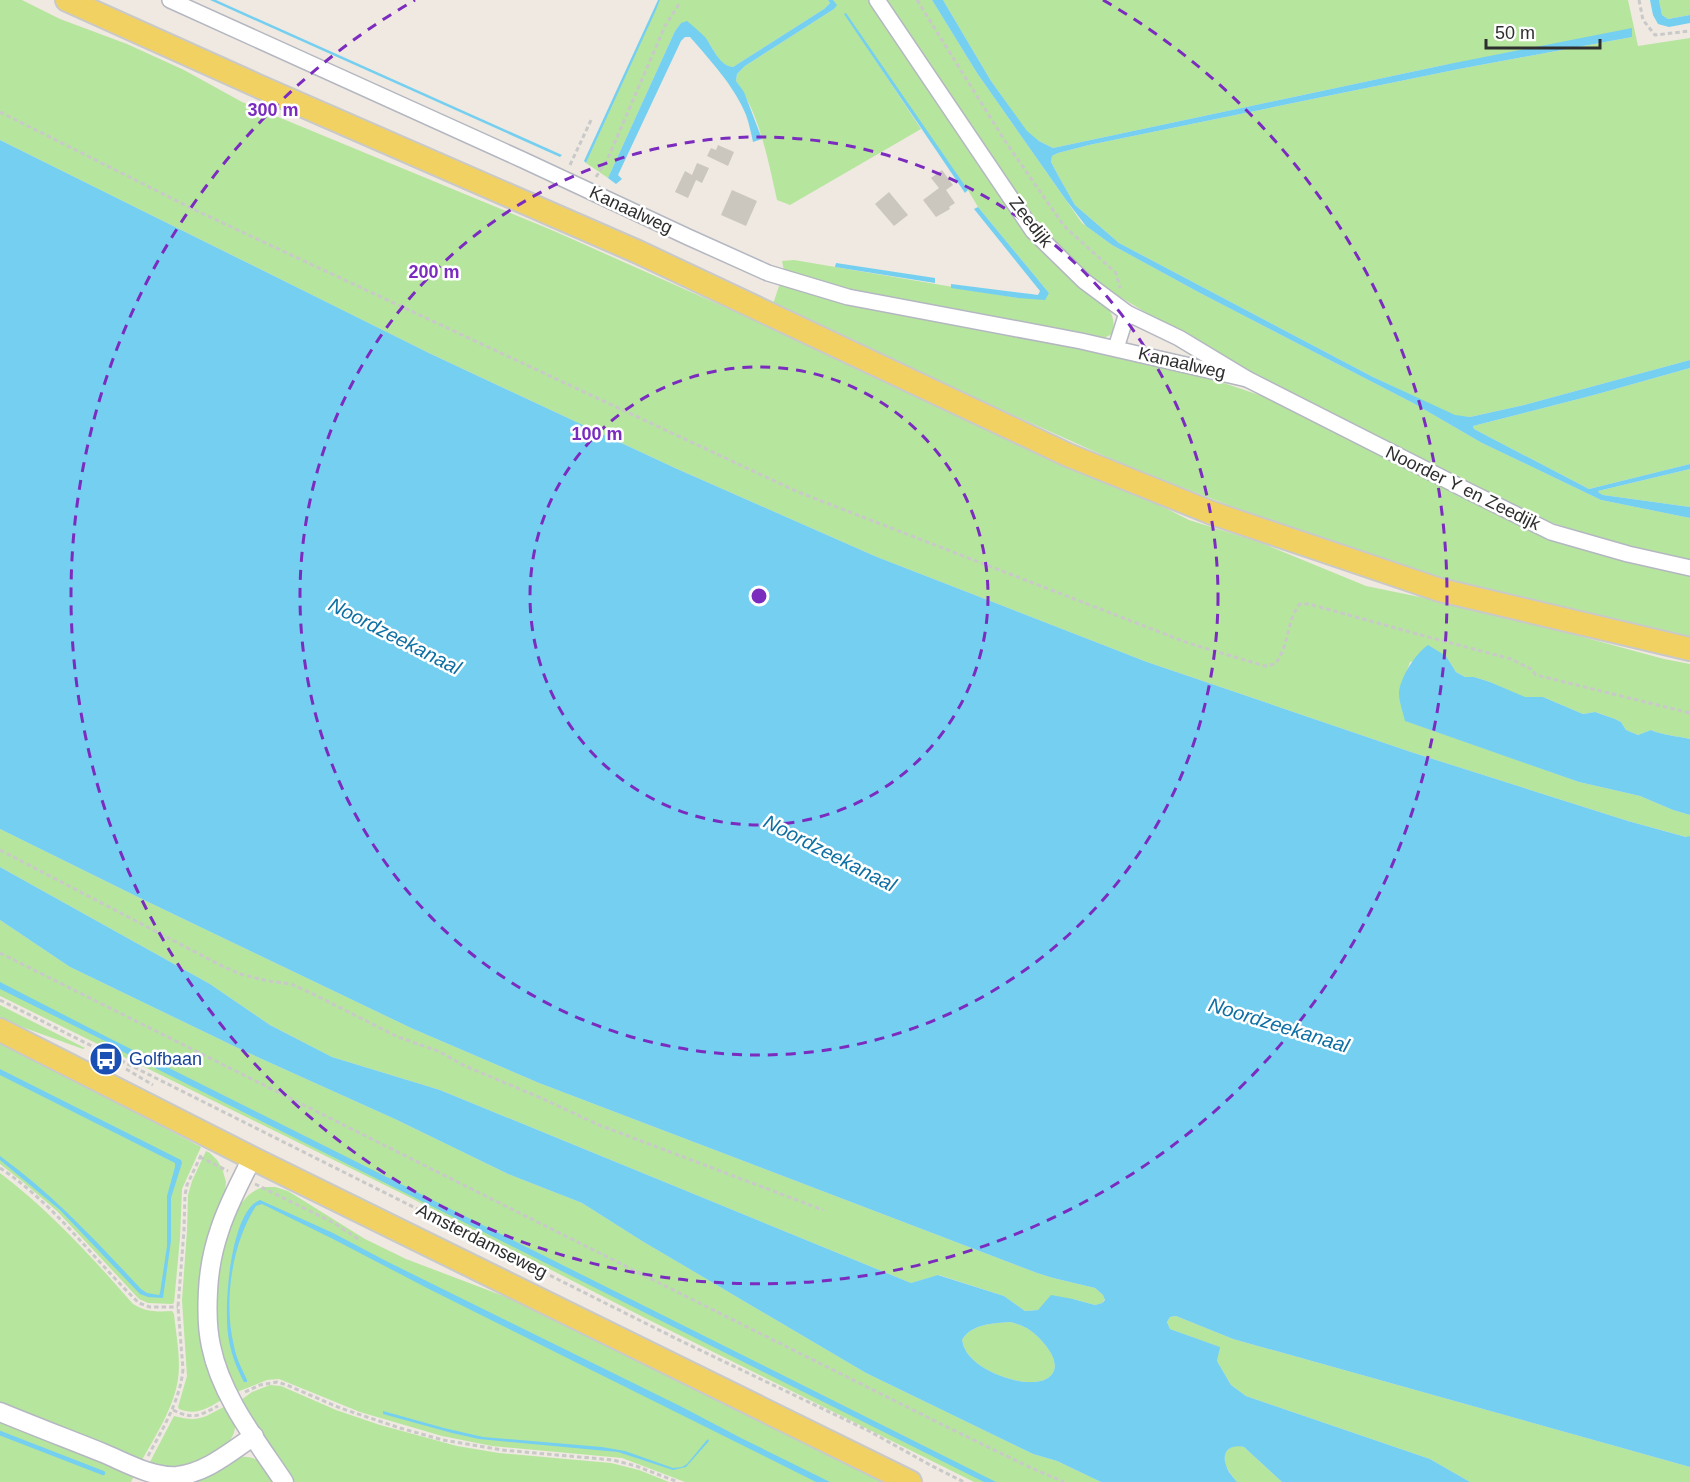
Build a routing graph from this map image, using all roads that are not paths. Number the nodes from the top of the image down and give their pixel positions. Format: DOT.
graph roads {
  1 [pos="67,0"];
  2 [pos="170,0"];
  3 [pos="877,0"];
  4 [pos="1127,313"];
  5 [pos="1116,348"];
  6 [pos="1247,379"];
  7 [pos="1690,568"];
  8 [pos="1690,649"];
  9 [pos="0,1030"];
  10 [pos="248,1168"];
  11 [pos="0,1412"];
  12 [pos="254,1436"];
  13 [pos="166,1479"];
  14 [pos="284,1482"];
  15 [pos="910,1482"];
  1 -- 8 [label="main road"];
  2 -- 5 [label="street, Kanaalweg"];
  3 -- 4 [label="street, Zeedijk"];
  4 -- 5 [label="street, Kanaalweg"];
  4 -- 6 [label="street, Zeedijk"];
  5 -- 6 [label="street, Kanaalweg"];
  6 -- 7 [label="street, Noorder Y en Zeedijk"];
  9 -- 10 [label="main road, Amsterdamseweg"];
  10 -- 12 [label="street"];
  10 -- 15 [label="main road, Amsterdamseweg"];
  11 -- 13 [label="street"];
  12 -- 13 [label="street"];
  12 -- 14 [label="street"];
}
